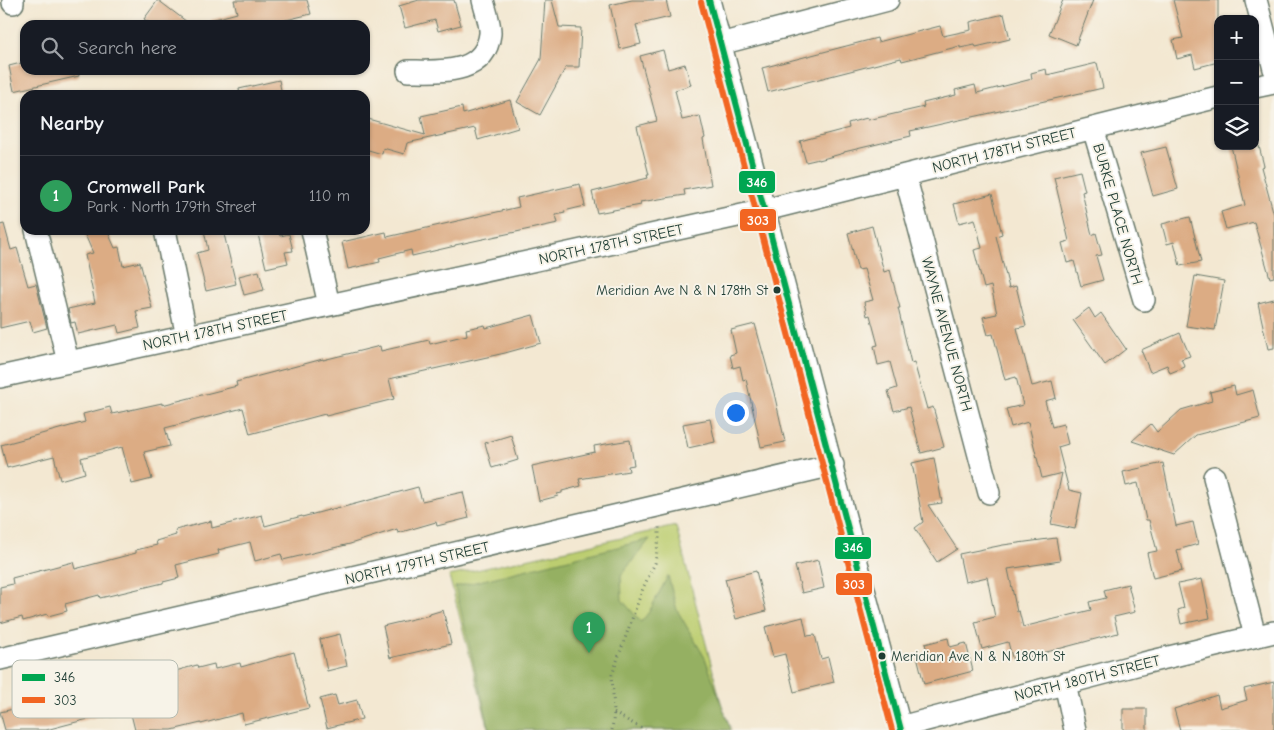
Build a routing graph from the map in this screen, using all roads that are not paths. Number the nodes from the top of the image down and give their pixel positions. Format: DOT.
graph roads {
  1 [pos="483,0"];
  2 [pos="709,0"];
  3 [pos="888,0"];
  4 [pos="1256,0"];
  5 [pos="720,44"];
  6 [pos="1274,69"];
  7 [pos="408,71"];
  8 [pos="1274,83"];
  9 [pos="1259,86"];
  10 [pos="1214,98"];
  11 [pos="1093,128"];
  12 [pos="905,175"];
  13 [pos="765,210"];
  14 [pos="37,235"];
  15 [pos="166,235"];
  16 [pos="313,235"];
  17 [pos="1144,300"];
  18 [pos="329,305"];
  19 [pos="187,337"];
  20 [pos="68,362"];
  21 [pos="0,377"];
  22 [pos="833,465"];
  23 [pos="1214,477"];
  24 [pos="989,493"];
  25 [pos="1264,634"];
  26 [pos="0,659"];
  27 [pos="1065,683"];
  28 [pos="901,728"];
  29 [pos="1076,730"];
  1 -- 7 [label="street"];
  2 -- 5 [label="street"];
  3 -- 5 [label="street"];
  4 -- 6 [label="street"];
  5 -- 13 [label="street"];
  8 -- 9 [label="street"];
  10 -- 11 [label="street, NORTH 178TH STREET"];
  11 -- 12 [label="street, NORTH 178TH STREET"];
  11 -- 17 [label="street, BURKE PLACE NORTH"];
  12 -- 13 [label="street, NORTH 178TH STREET"];
  12 -- 24 [label="street, WAYNE AVENUE NORTH"];
  13 -- 18 [label="street, NORTH 178TH STREET"];
  13 -- 22 [label="street"];
  14 -- 20 [label="street"];
  15 -- 19 [label="street"];
  16 -- 18 [label="street"];
  18 -- 19 [label="street, NORTH 178TH STREET"];
  19 -- 20 [label="street, NORTH 178TH STREET"];
  20 -- 21 [label="street, NORTH 178TH STREET"];
  22 -- 26 [label="street, NORTH 179TH STREET"];
  22 -- 28 [label="street"];
  23 -- 25 [label="street"];
  25 -- 27 [label="street, NORTH 180TH STREET"];
  27 -- 28 [label="street, NORTH 180TH STREET"];
  27 -- 29 [label="street"];
}
